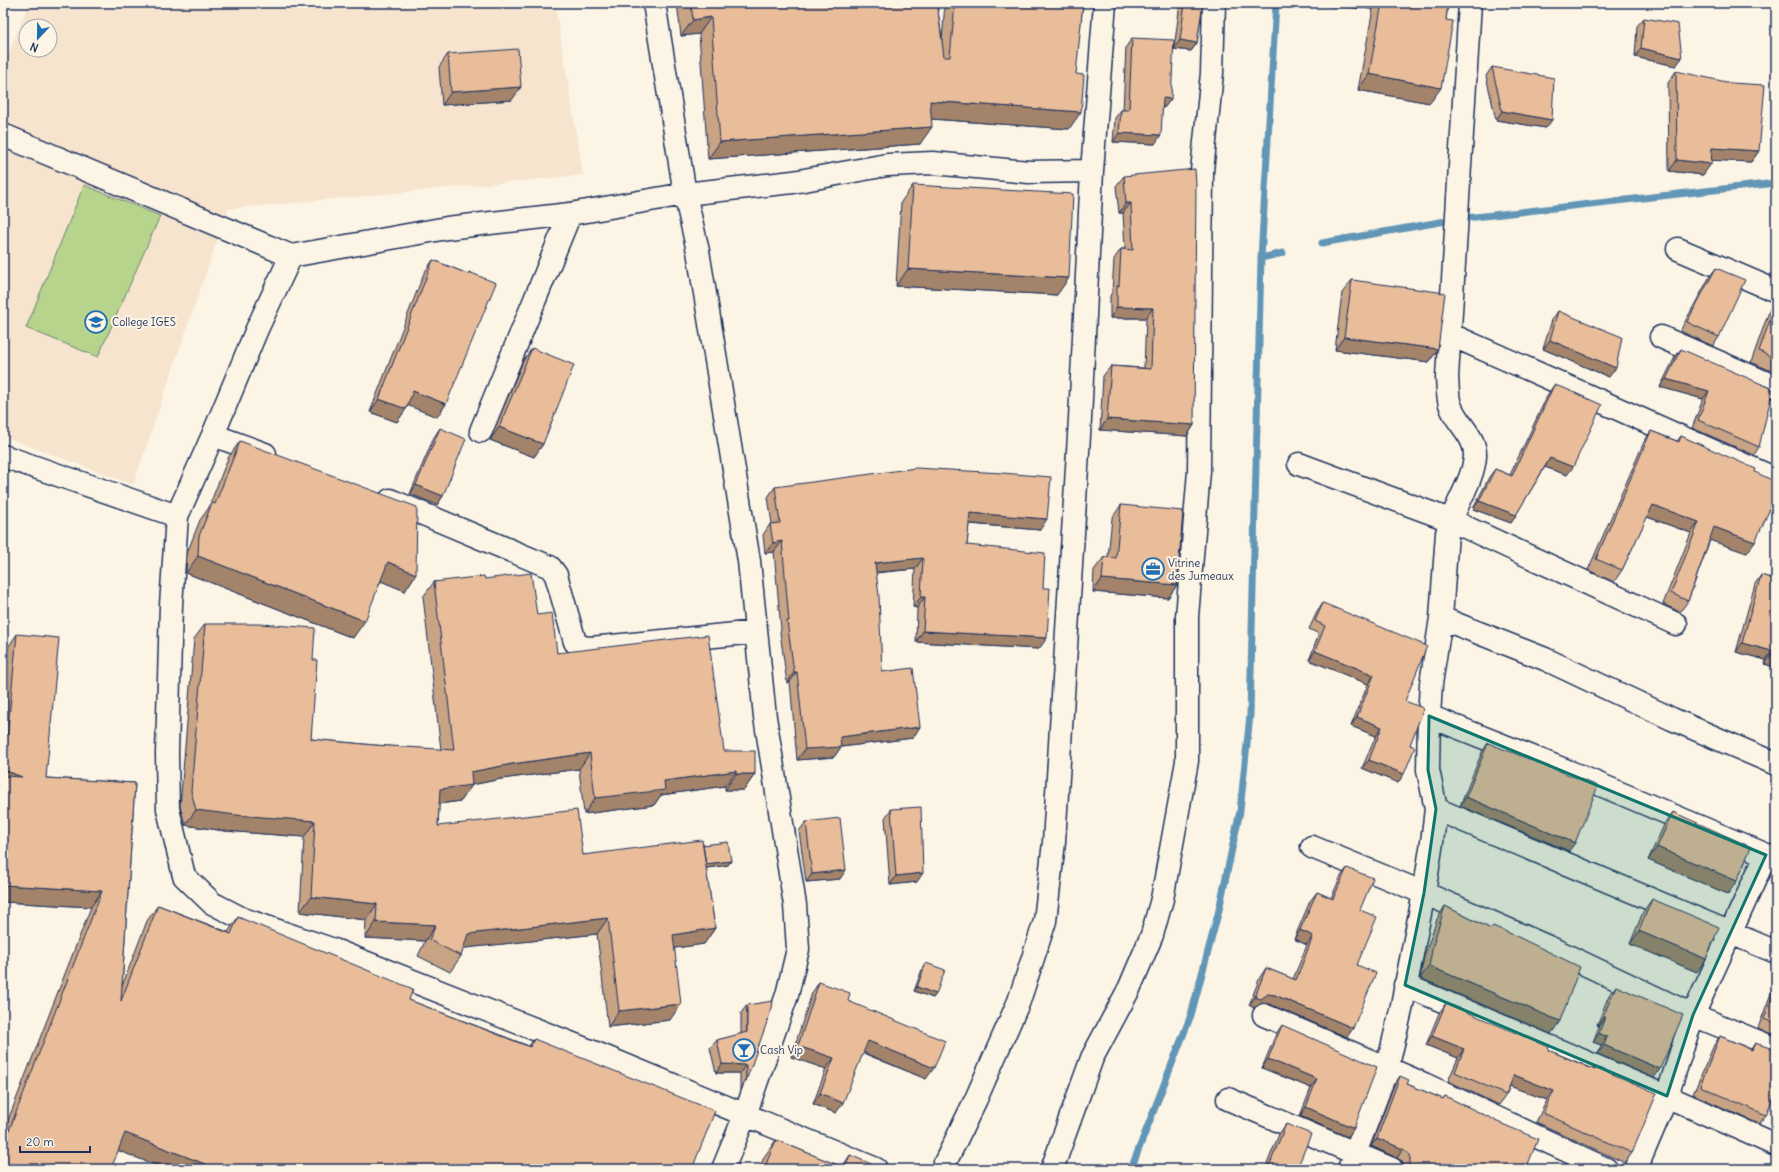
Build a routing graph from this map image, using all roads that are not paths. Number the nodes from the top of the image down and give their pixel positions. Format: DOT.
graph roads {
  1 [pos="654,3"];
  2 [pos="1105,3"];
  3 [pos="1214,3"];
  4 [pos="1470,3"];
  5 [pos="3,135"];
  6 [pos="1092,171"];
  7 [pos="685,194"];
  8 [pos="570,214"];
  9 [pos="1678,249"];
  10 [pos="291,256"];
  11 [pos="1776,291"];
  12 [pos="1449,334"];
  13 [pos="1661,337"];
  14 [pos="1776,387"];
  15 [pos="480,431"];
  16 [pos="213,435"];
  17 [pos="3,456"];
  18 [pos="286,462"];
  19 [pos="1298,464"];
  20 [pos="1776,479"];
  21 [pos="373,494"];
  22 [pos="177,516"];
  23 [pos="1450,520"];
  24 [pos="1441,618"];
  25 [pos="1676,624"];
  26 [pos="756,632"];
  27 [pos="1429,716"];
  28 [pos="1776,764"];
  29 [pos="1436,809"];
  30 [pos="1312,847"];
  31 [pos="1771,857"];
  32 [pos="1424,893"];
  33 [pos="1731,932"];
  34 [pos="1776,952"];
  35 [pos="1406,986"];
  36 [pos="1264,1014"];
  37 [pos="1693,1015"];
  38 [pos="1776,1049"];
  39 [pos="1387,1069"];
  40 [pos="1667,1096"];
  41 [pos="1228,1099"];
  42 [pos="745,1115"];
  43 [pos="1776,1145"];
  44 [pos="1352,1161"];
  45 [pos="723,1169"];
  46 [pos="876,1169"];
  47 [pos="942,1169"];
  48 [pos="1052,1169"];
  49 [pos="1392,1169"];
  50 [pos="1606,1169"];
  51 [pos="1636,1169"];
  1 -- 7 [label="street"];
  2 -- 6 [label="street"];
  3 -- 48 [label="street"];
  4 -- 12 [label="street"];
  5 -- 10 [label="street"];
  6 -- 7 [label="street"];
  6 -- 47 [label="street"];
  7 -- 8 [label="street"];
  7 -- 26 [label="street"];
  8 -- 10 [label="street"];
  8 -- 15 [label="street"];
  9 -- 11 [label="street"];
  10 -- 16 [label="street"];
  12 -- 20 [label="street"];
  12 -- 23 [label="street"];
  13 -- 14 [label="street"];
  16 -- 18 [label="street"];
  16 -- 22 [label="street"];
  17 -- 22 [label="street"];
  19 -- 23 [label="street"];
  21 -- 26 [label="street"];
  22 -- 42 [label="street"];
  23 -- 24 [label="street"];
  23 -- 25 [label="street"];
  24 -- 27 [label="street"];
  24 -- 28 [label="street"];
  26 -- 42 [label="street"];
  27 -- 29 [label="street"];
  27 -- 31 [label="street"];
  29 -- 32 [label="street"];
  29 -- 33 [label="street"];
  30 -- 32 [label="street"];
  31 -- 33 [label="street"];
  32 -- 35 [label="street"];
  32 -- 37 [label="street"];
  33 -- 34 [label="street"];
  33 -- 37 [label="street"];
  35 -- 39 [label="street"];
  35 -- 40 [label="street"];
  36 -- 39 [label="street"];
  37 -- 38 [label="street"];
  37 -- 40 [label="street"];
  39 -- 44 [label="street"];
  39 -- 50 [label="street"];
  40 -- 43 [label="street"];
  40 -- 51 [label="street"];
  41 -- 44 [label="street"];
  42 -- 45 [label="street"];
  42 -- 46 [label="street"];
  44 -- 49 [label="street"];
}
